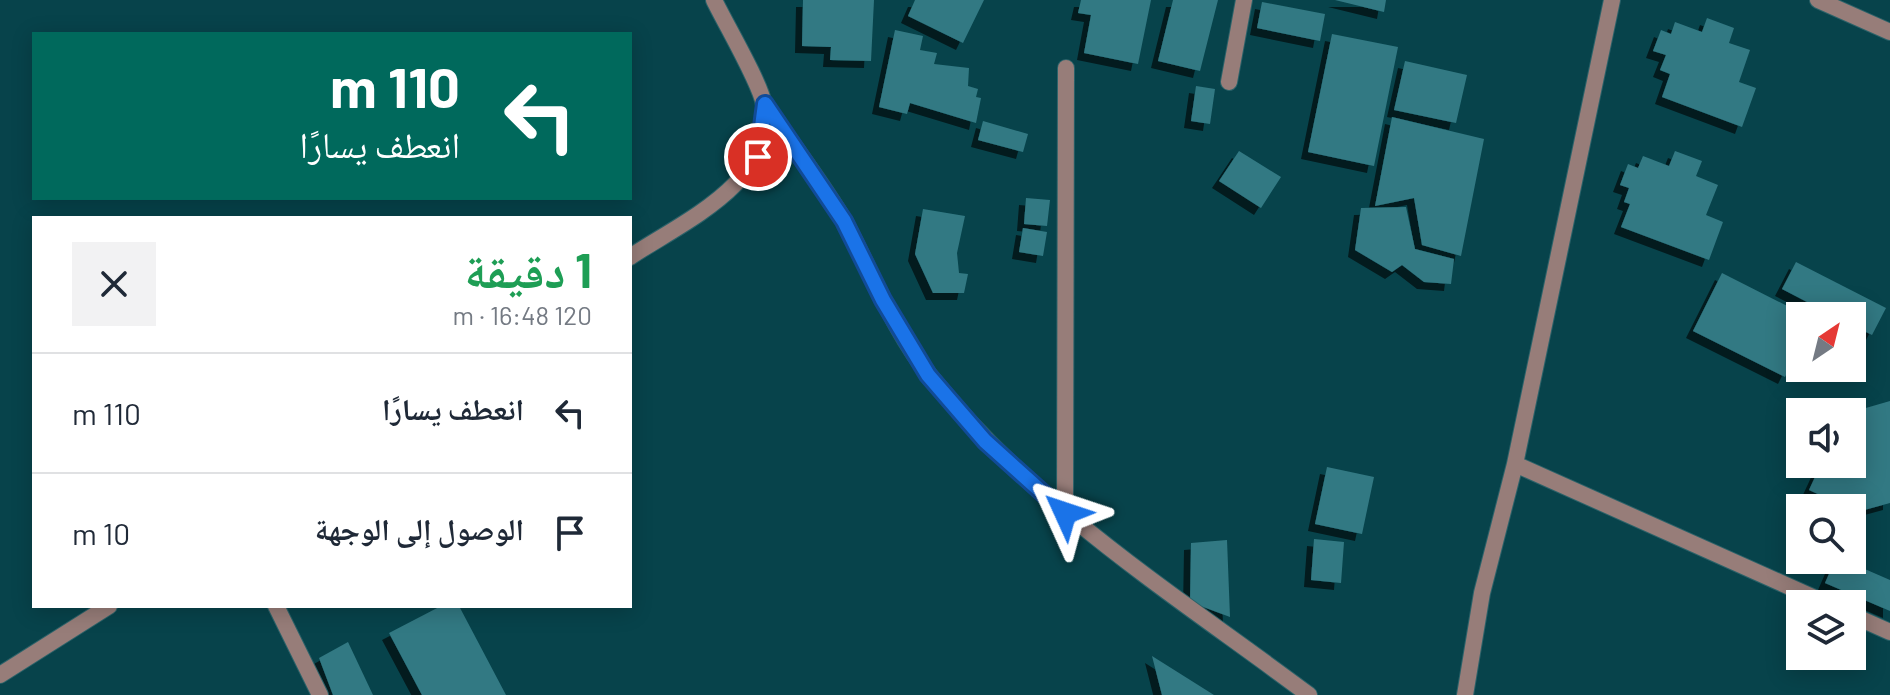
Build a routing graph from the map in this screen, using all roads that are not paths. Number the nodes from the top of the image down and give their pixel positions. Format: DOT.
graph roads {
  1 [pos="714,0"];
  2 [pos="1244,0"];
  3 [pos="1612,0"];
  4 [pos="1818,0"];
  5 [pos="1890,32"];
  6 [pos="1066,68"];
  7 [pos="1229,82"];
  8 [pos="765,104"];
  9 [pos="632,256"];
  10 [pos="1515,464"];
  11 [pos="1065,513"];
  12 [pos="1797,590"];
  13 [pos="106,608"];
  14 [pos="277,608"];
  15 [pos="1866,621"];
  16 [pos="1890,632"];
  17 [pos="0,675"];
  18 [pos="320,695"];
  19 [pos="1309,695"];
  20 [pos="1465,695"];
  1 -- 8 [label="street"];
  2 -- 7 [label="street"];
  3 -- 10 [label="street"];
  4 -- 5 [label="street"];
  6 -- 11 [label="street"];
  8 -- 9 [label="street"];
  8 -- 11 [label="street"];
  10 -- 12 [label="street"];
  10 -- 20 [label="street"];
  11 -- 19 [label="street"];
  13 -- 17 [label="street"];
  14 -- 18 [label="street"];
  15 -- 16 [label="street"];
}
